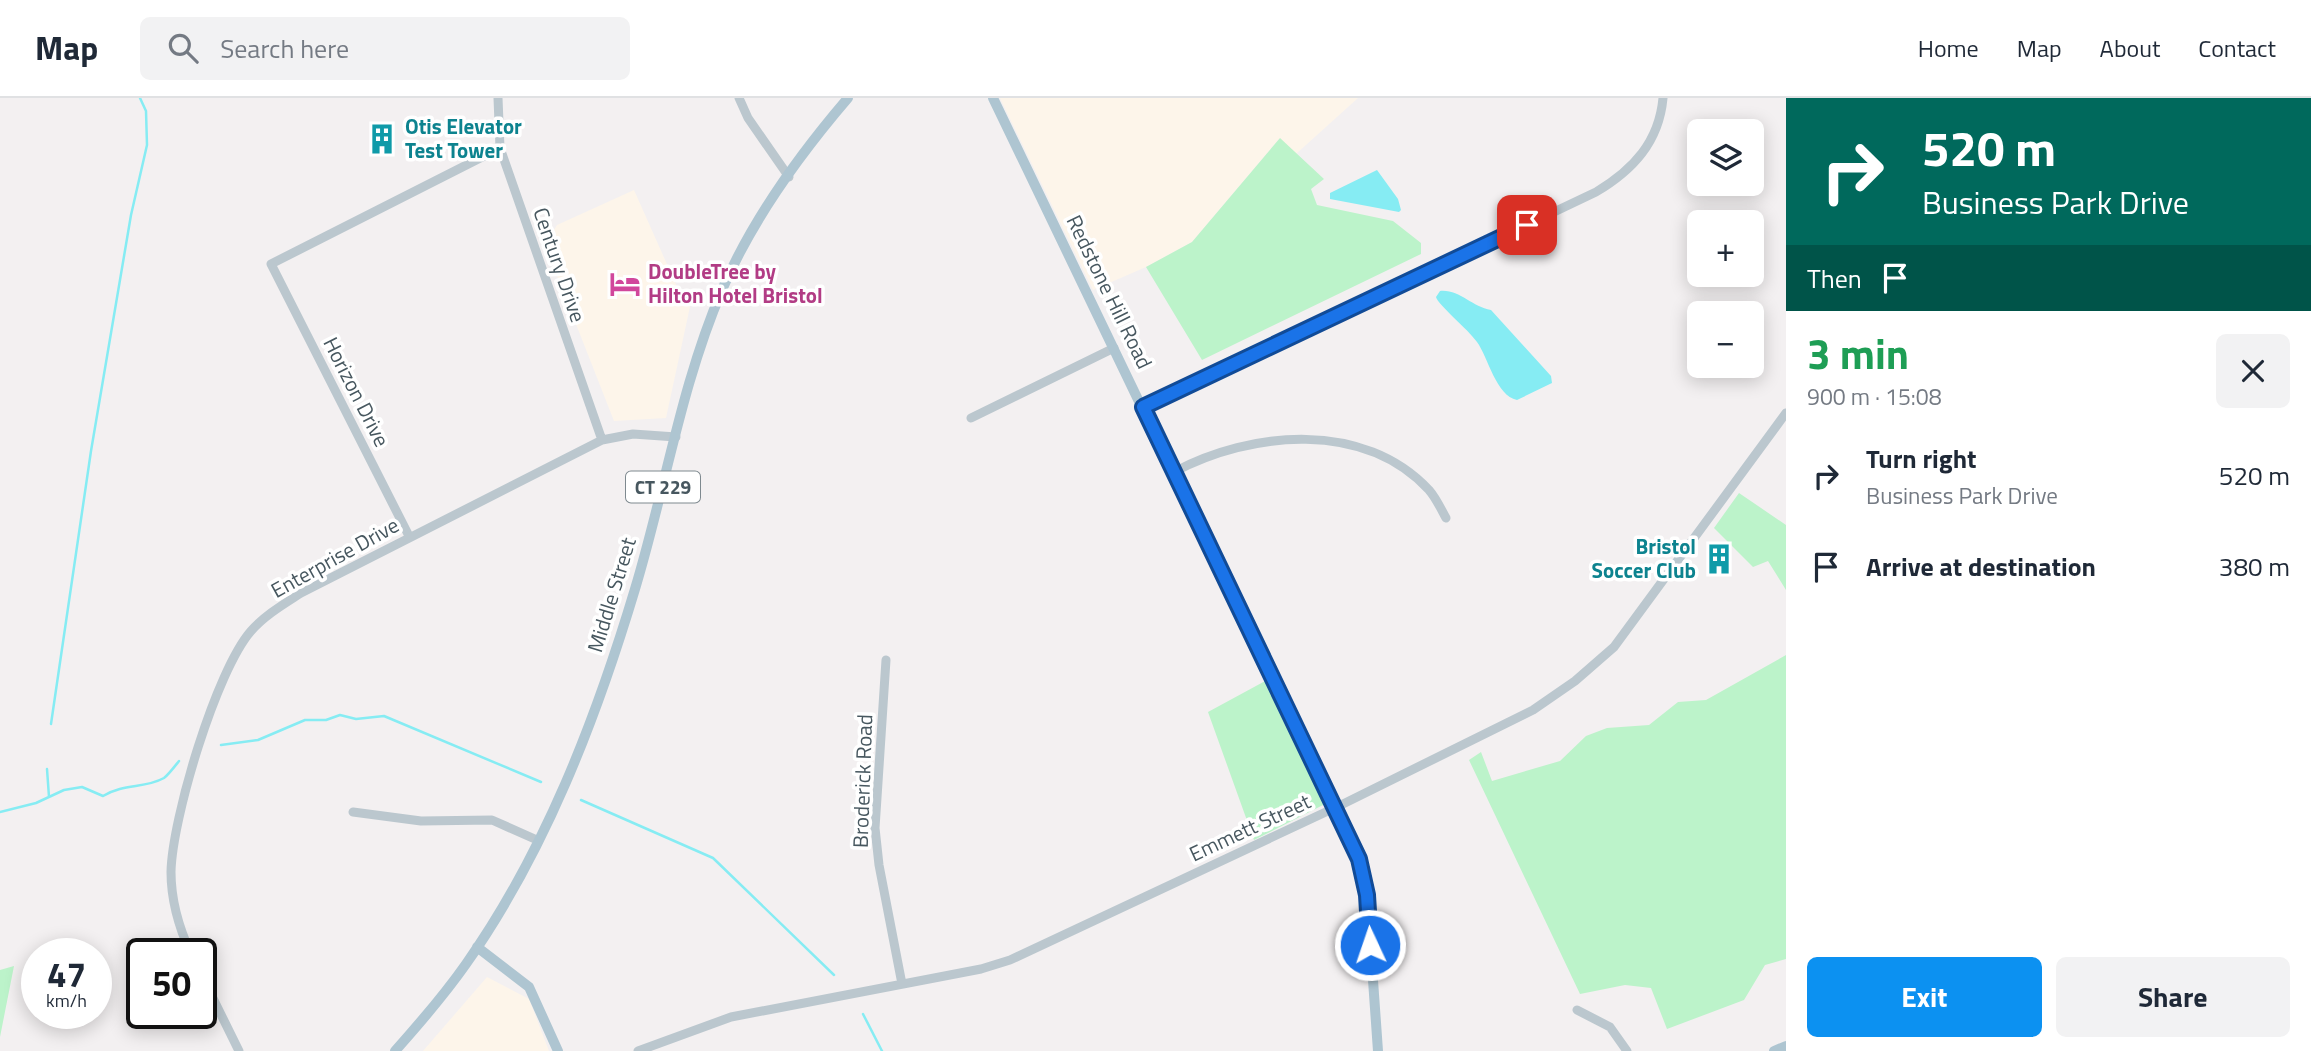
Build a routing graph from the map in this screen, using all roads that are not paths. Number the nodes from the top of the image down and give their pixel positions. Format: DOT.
graph roads {
  1 [pos="498,98"];
  2 [pos="739,98"];
  3 [pos="848,98"];
  4 [pos="993,98"];
  5 [pos="1663,98"];
  6 [pos="499,148"];
  7 [pos="789,177"];
  8 [pos="1114,348"];
  9 [pos="1143,407"];
  10 [pos="1786,413"];
  11 [pos="971,418"];
  12 [pos="677,437"];
  13 [pos="602,440"];
  14 [pos="1174,472"];
  15 [pos="1446,518"];
  16 [pos="409,536"];
  17 [pos="886,660"];
  18 [pos="1336,807"];
  19 [pos="353,812"];
  20 [pos="537,840"];
  21 [pos="185,938"];
  22 [pos="477,947"];
  23 [pos="902,984"];
  24 [pos="217,1006"];
  25 [pos="1577,1010"];
  26 [pos="1786,1046"];
  27 [pos="239,1051"];
  28 [pos="395,1051"];
  29 [pos="558,1051"];
  30 [pos="638,1051"];
  31 [pos="1378,1051"];
  32 [pos="1627,1051"];
  33 [pos="1774,1051"];
  1 -- 6 [label="street, Century Drive"];
  2 -- 7 [label="street"];
  3 -- 7 [label="main road, Middle Street / CT 229"];
  4 -- 8 [label="main road, Redstone Hill Road"];
  5 -- 9 [label="street"];
  6 -- 13 [label="street, Century Drive"];
  6 -- 16 [label="street, Horizon Drive"];
  7 -- 12 [label="main road, Middle Street / CT 229"];
  8 -- 9 [label="main road, Redstone Hill Road"];
  8 -- 11 [label="street"];
  9 -- 14 [label="main road, Redstone Hill Road"];
  10 -- 18 [label="street, Emmett Street"];
  12 -- 13 [label="street, Enterprise Drive"];
  12 -- 20 [label="main road, Middle Street / CT 229"];
  13 -- 16 [label="street, Enterprise Drive"];
  14 -- 15 [label="street"];
  14 -- 18 [label="main road, Redstone Hill Road"];
  16 -- 21 [label="street, Enterprise Drive"];
  17 -- 23 [label="street, Broderick Road"];
  18 -- 23 [label="street, Emmett Street"];
  18 -- 31 [label="main road, Redstone Hill Road"];
  19 -- 20 [label="street"];
  20 -- 22 [label="main road, Middle Street / CT 229"];
  22 -- 28 [label="main road, Middle Street / CT 229"];
  22 -- 29 [label="main road"];
  23 -- 30 [label="street, Emmett Street"];
  24 -- 27 [label="street"];
  25 -- 32 [label="street"];
  26 -- 33 [label="main road"];
}
